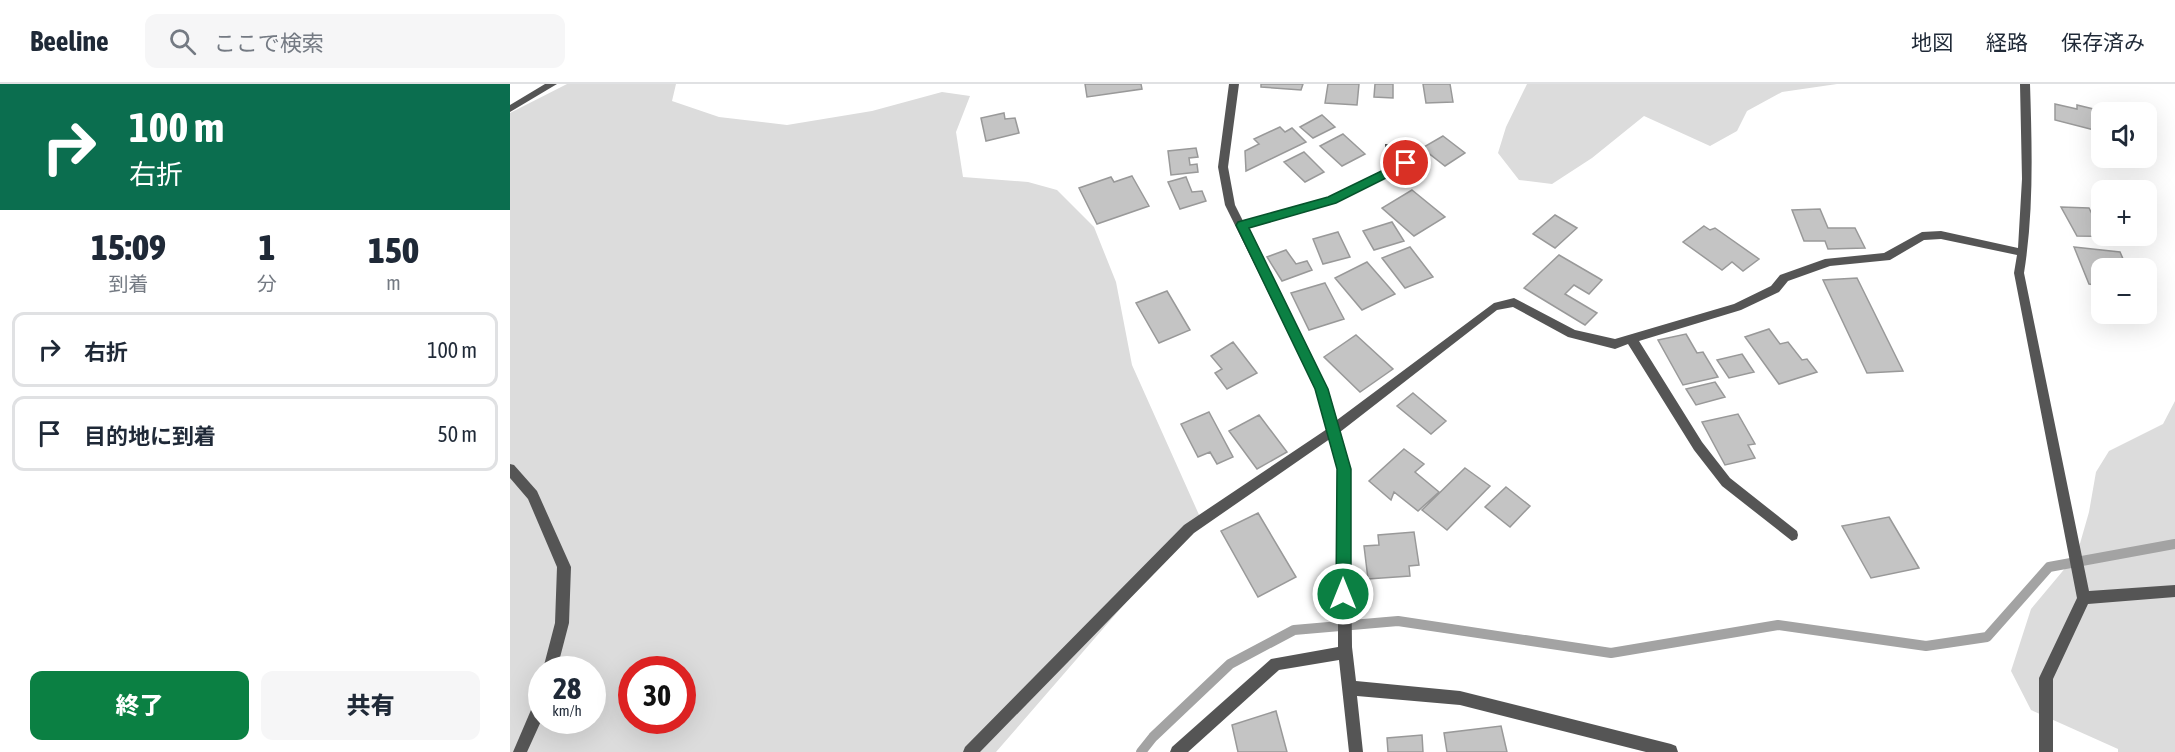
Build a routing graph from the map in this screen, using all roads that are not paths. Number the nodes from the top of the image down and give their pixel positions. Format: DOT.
graph roads {
  1 [pos="552,84"];
  2 [pos="1234,84"];
  3 [pos="2025,84"];
  4 [pos="510,109"];
  5 [pos="1388,146"];
  6 [pos="1242,225"];
  7 [pos="2023,253"];
  8 [pos="1631,339"];
  9 [pos="1333,430"];
  10 [pos="510,469"];
  11 [pos="1792,535"];
  12 [pos="2175,591"];
  13 [pos="2084,598"];
  14 [pos="1346,650"];
  15 [pos="553,656"];
  16 [pos="1350,688"];
  17 [pos="528,733"];
  18 [pos="1671,750"];
  19 [pos="520,752"];
  20 [pos="970,752"];
  21 [pos="1177,752"];
  22 [pos="1356,752"];
  23 [pos="2046,752"];
  1 -- 4 [label="street"];
  2 -- 6 [label="street"];
  3 -- 7 [label="street"];
  5 -- 6 [label="street"];
  6 -- 9 [label="street"];
  7 -- 8 [label="street"];
  7 -- 13 [label="street"];
  8 -- 9 [label="street"];
  8 -- 11 [label="street"];
  9 -- 14 [label="street"];
  9 -- 20 [label="street"];
  10 -- 15 [label="street"];
  12 -- 13 [label="street"];
  13 -- 23 [label="street"];
  14 -- 16 [label="street"];
  14 -- 21 [label="street"];
  16 -- 18 [label="street"];
  16 -- 22 [label="street"];
  17 -- 19 [label="street"];
}
